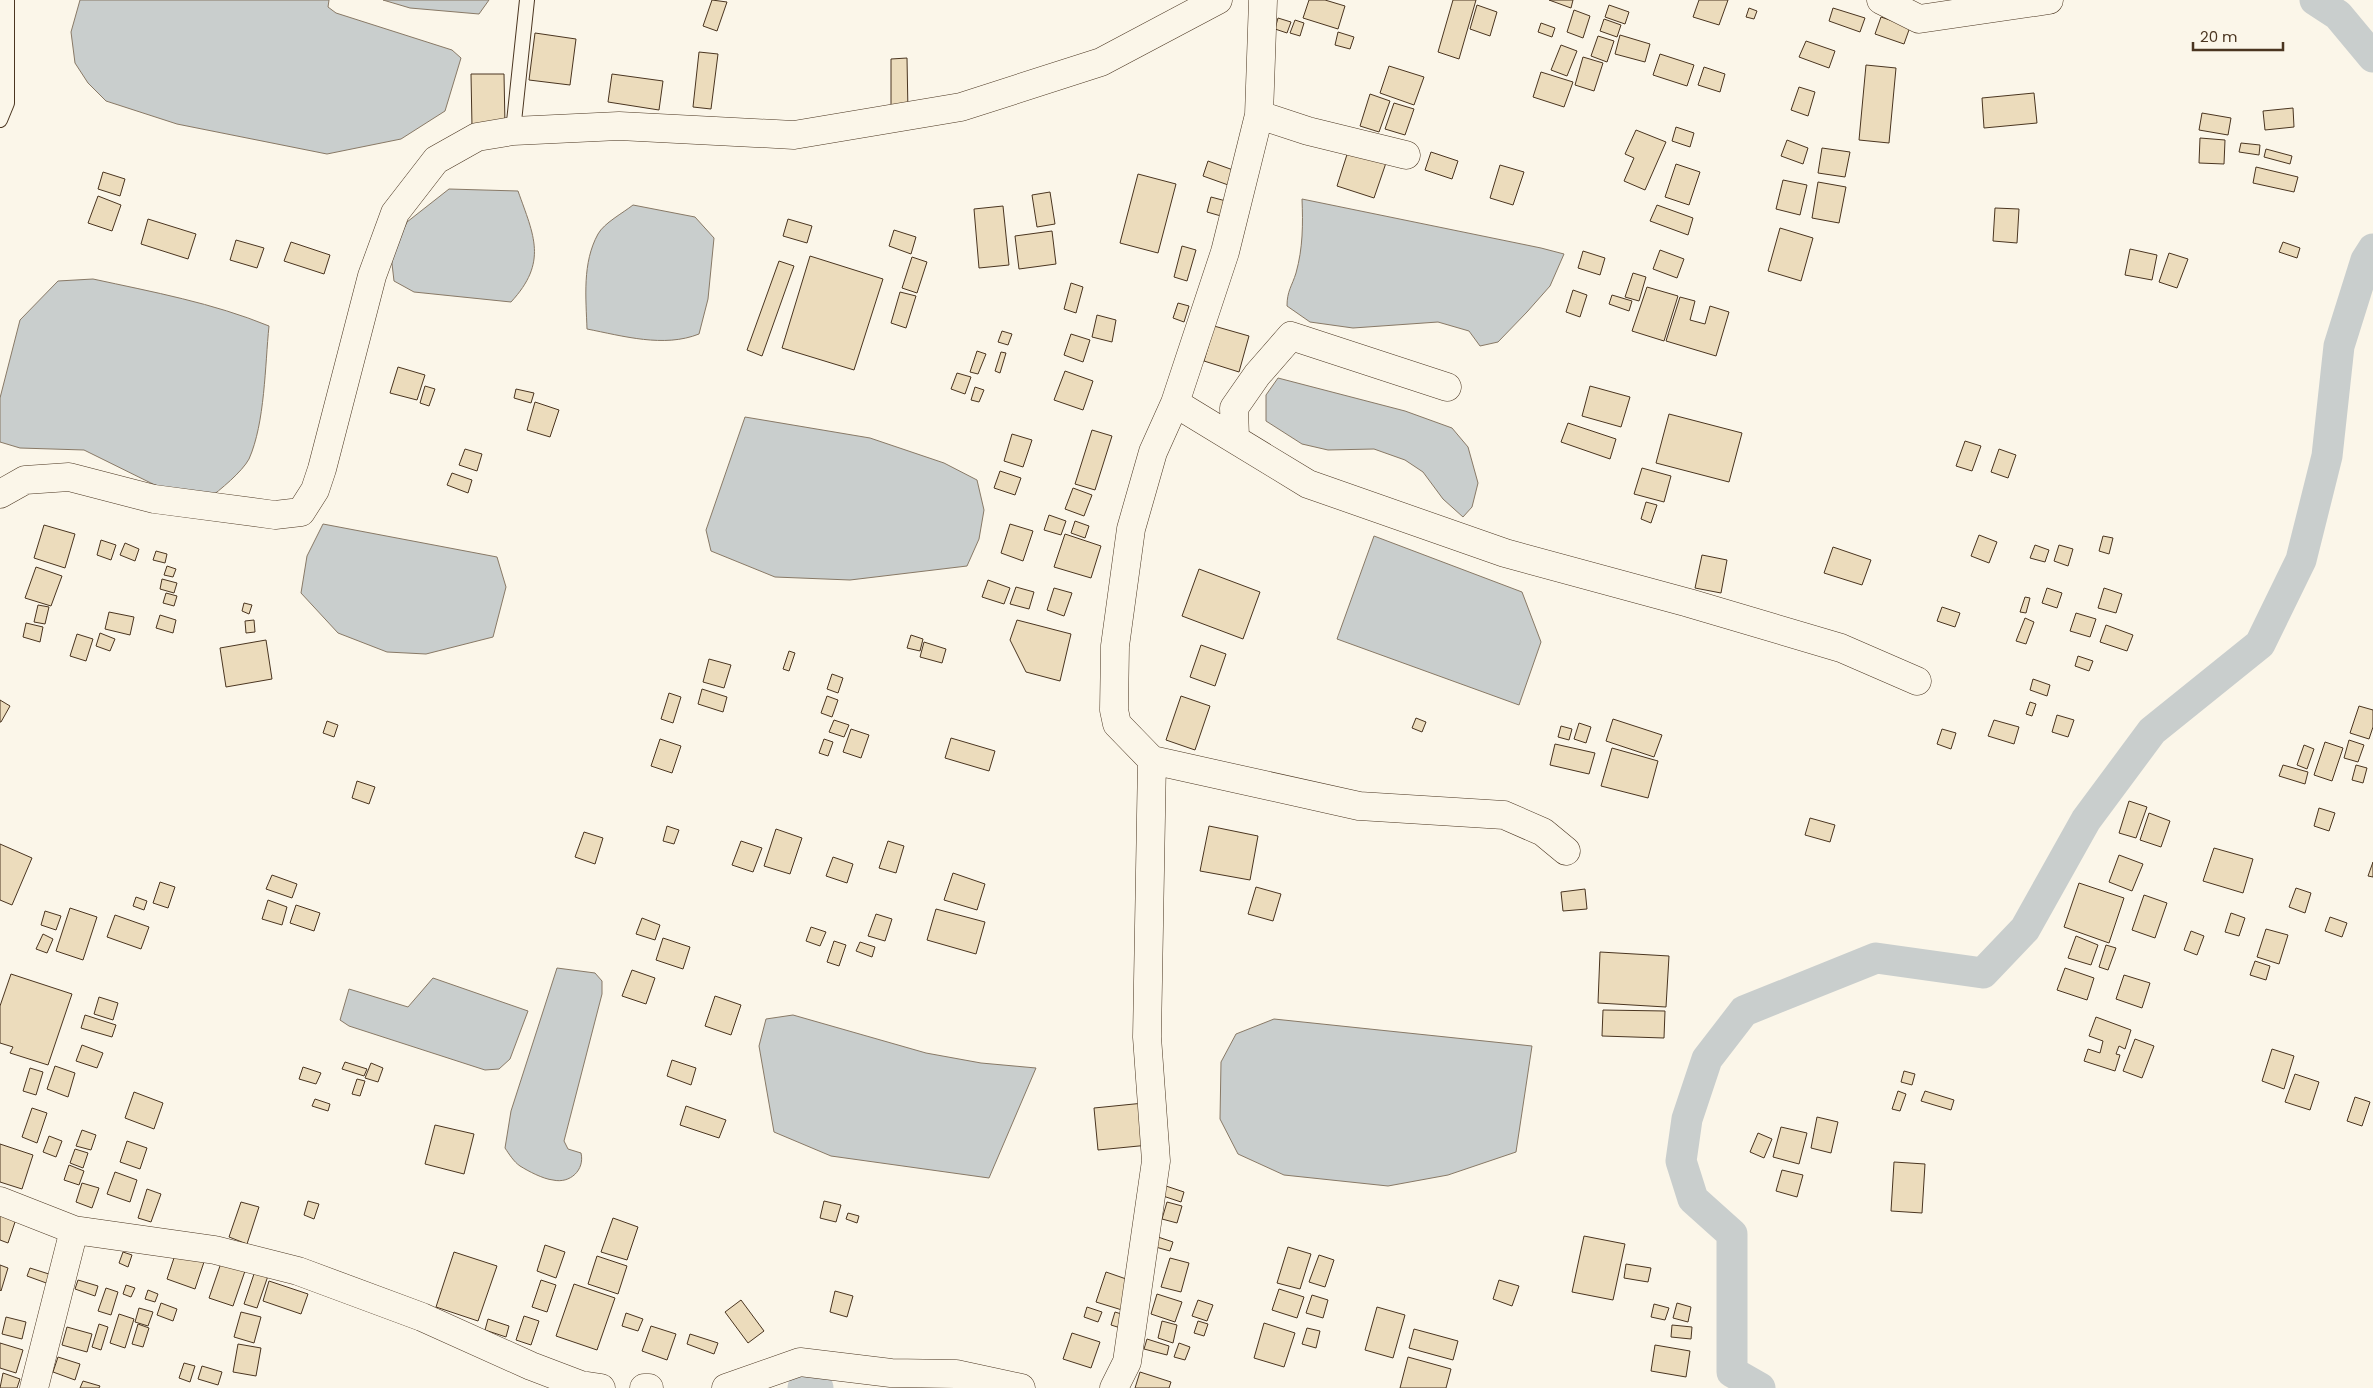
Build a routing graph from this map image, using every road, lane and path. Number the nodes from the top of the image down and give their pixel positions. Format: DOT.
graph roads {
  1 [pos="6,0"];
  2 [pos="527,0"];
  3 [pos="1218,0"];
  4 [pos="1263,0"];
  5 [pos="1881,0"];
  6 [pos="2049,0"];
  7 [pos="1259,115"];
  8 [pos="0,120"];
  9 [pos="513,131"];
  10 [pos="1406,155"];
  11 [pos="1448,387"];
  12 [pos="1175,403"];
  13 [pos="1235,438"];
  14 [pos="0,494"];
  15 [pos="1917,681"];
  16 [pos="1152,760"];
  17 [pos="1566,851"];
  18 [pos="0,1201"];
  19 [pos="74,1230"];
  20 [pos="34,1388"];
  21 [pos="601,1388"];
  22 [pos="644,1388"];
  23 [pos="649,1388"];
  24 [pos="726,1388"];
  25 [pos="1021,1388"];
  26 [pos="1114,1388"];
  1 -- 8 [label="lane"];
  2 -- 9 [label="lane"];
  3 -- 9 [label="street"];
  4 -- 7 [label="street"];
  5 -- 6 [label="street"];
  7 -- 10 [label="street"];
  7 -- 12 [label="street"];
  9 -- 14 [label="street"];
  11 -- 13 [label="street"];
  12 -- 13 [label="street"];
  12 -- 16 [label="street"];
  13 -- 15 [label="street"];
  16 -- 17 [label="street"];
  16 -- 26 [label="street"];
  18 -- 19 [label="street"];
  19 -- 20 [label="street"];
  19 -- 21 [label="street"];
  22 -- 23 [label="street"];
  24 -- 25 [label="street"];
}
